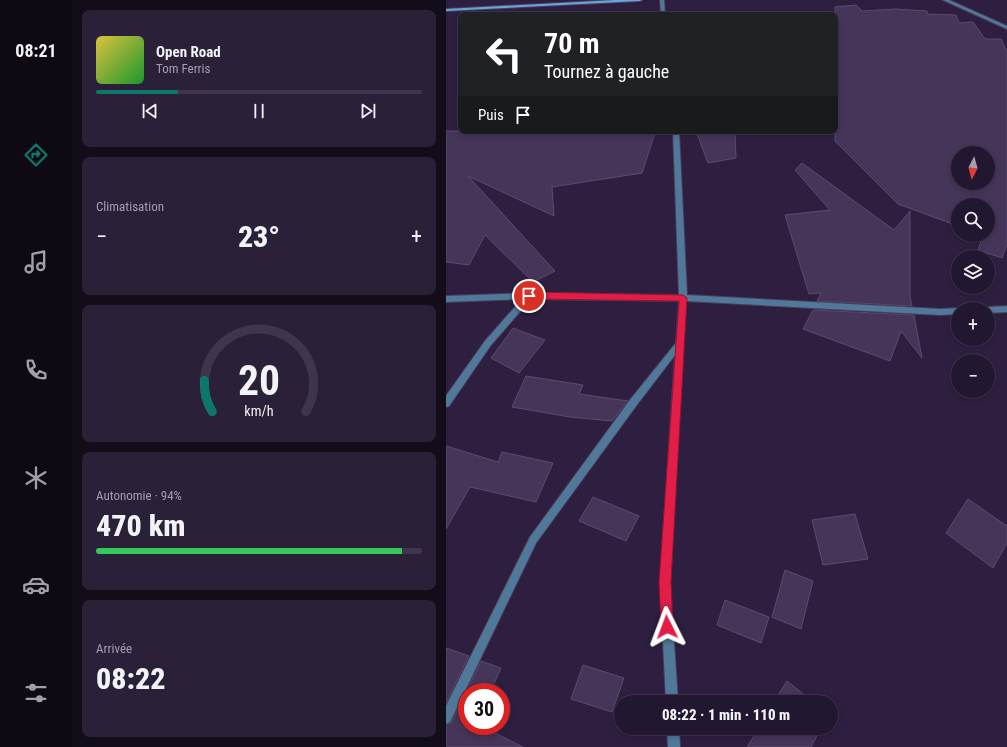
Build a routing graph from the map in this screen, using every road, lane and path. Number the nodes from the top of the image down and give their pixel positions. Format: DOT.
graph roads {
  1 [pos="640,0"];
  2 [pos="662,0"];
  3 [pos="946,0"];
  4 [pos="446,10"];
  5 [pos="663,12"];
  6 [pos="1007,28"];
  7 [pos="676,134"];
  8 [pos="529,296"];
  9 [pos="683,298"];
  10 [pos="446,299"];
  11 [pos="1007,309"];
  12 [pos="995,310"];
  13 [pos="951,311"];
  14 [pos="680,345"];
  15 [pos="446,403"];
  16 [pos="672,695"];
  17 [pos="446,718"];
  18 [pos="673,735"];
  19 [pos="674,747"];
  1 -- 4 [label="main road"];
  2 -- 5 [label="street"];
  3 -- 6 [label="street"];
  7 -- 9 [label="street"];
  8 -- 9 [label="street"];
  8 -- 10 [label="street"];
  8 -- 15 [label="street"];
  9 -- 13 [label="street"];
  9 -- 14 [label="street"];
  11 -- 12 [label="street"];
  14 -- 16 [label="street"];
  14 -- 17 [label="street"];
  18 -- 19 [label="street"];
}
